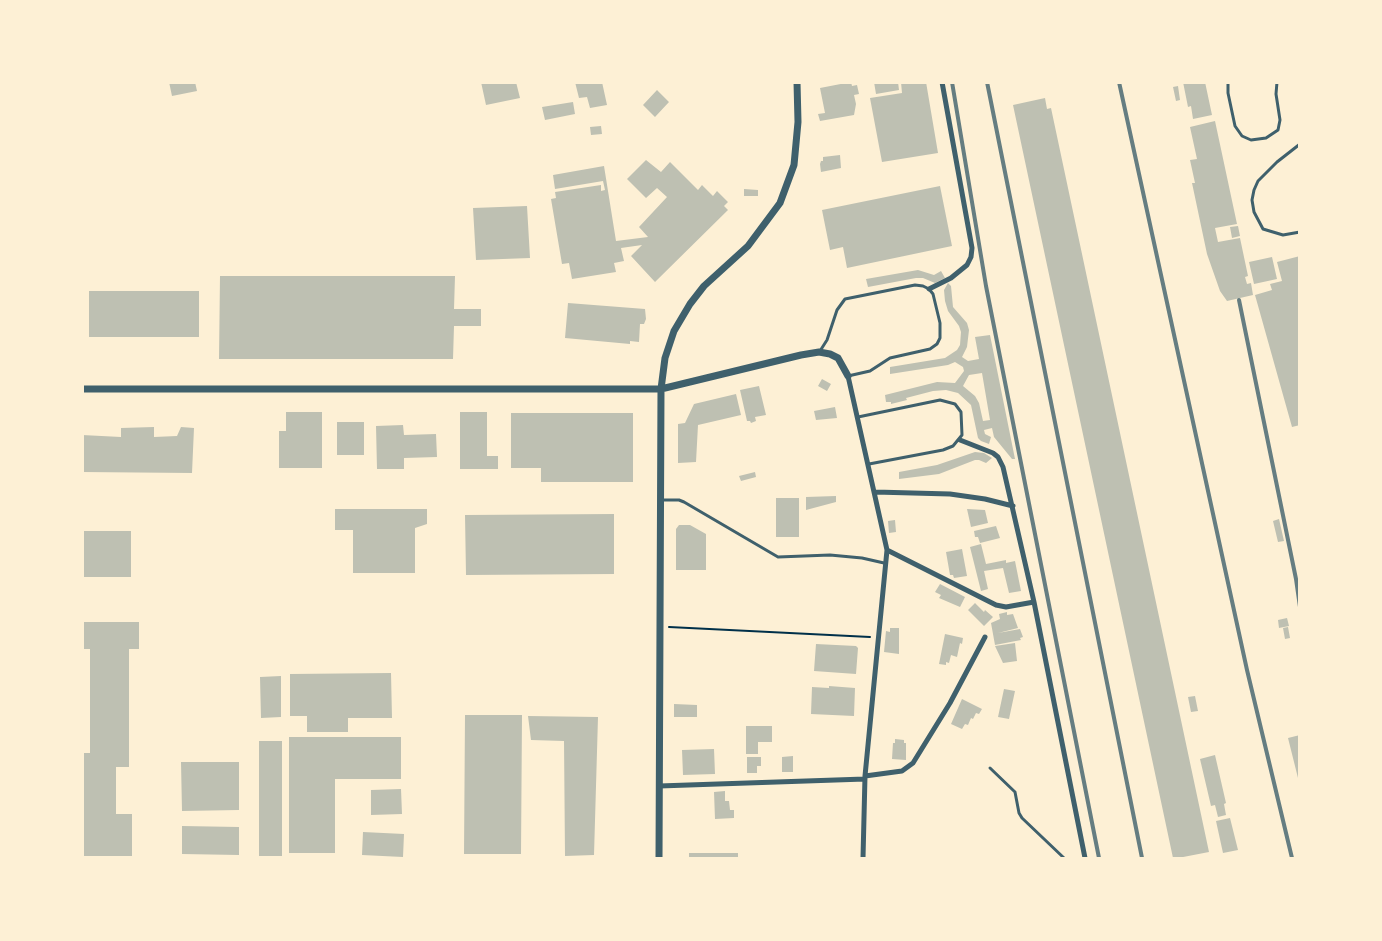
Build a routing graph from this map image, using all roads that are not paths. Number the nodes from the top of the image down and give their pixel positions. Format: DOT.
graph roads {
  1 [pos="797,82"];
  2 [pos="942,82"];
  3 [pos="1228,82"];
  4 [pos="1277,82"];
  5 [pos="1299,144"];
  6 [pos="1299,232"];
  7 [pos="929,289"];
  8 [pos="819,352"];
  9 [pos="848,376"];
  10 [pos="82,389"];
  11 [pos="661,389"];
  12 [pos="858,417"];
  13 [pos="960,440"];
  14 [pos="869,464"];
  15 [pos="875,492"];
  16 [pos="660,500"];
  17 [pos="1013,506"];
  18 [pos="887,550"];
  19 [pos="887,564"];
  20 [pos="1034,602"];
  21 [pos="986,637"];
  22 [pos="990,768"];
  23 [pos="865,778"];
  24 [pos="658,786"];
  25 [pos="659,858"];
  26 [pos="864,858"];
  27 [pos="1064,858"];
  28 [pos="1085,858"];
  1 -- 11 [label="street"];
  2 -- 7 [label="street"];
  3 -- 4 [label="lane"];
  5 -- 6 [label="lane"];
  7 -- 8 [label="lane"];
  7 -- 9 [label="lane"];
  8 -- 9 [label="street"];
  8 -- 11 [label="street"];
  9 -- 12 [label="street"];
  10 -- 11 [label="street"];
  11 -- 16 [label="street"];
  12 -- 13 [label="lane"];
  12 -- 14 [label="street"];
  13 -- 14 [label="lane"];
  13 -- 17 [label="street"];
  14 -- 15 [label="street"];
  15 -- 17 [label="street"];
  15 -- 18 [label="street"];
  16 -- 19 [label="lane"];
  16 -- 24 [label="street"];
  17 -- 20 [label="street"];
  18 -- 19 [label="street"];
  18 -- 20 [label="street"];
  19 -- 23 [label="street"];
  20 -- 28 [label="street"];
  21 -- 23 [label="street"];
  22 -- 27 [label="lane"];
  23 -- 24 [label="street"];
  23 -- 26 [label="street"];
  24 -- 25 [label="street"];
}
